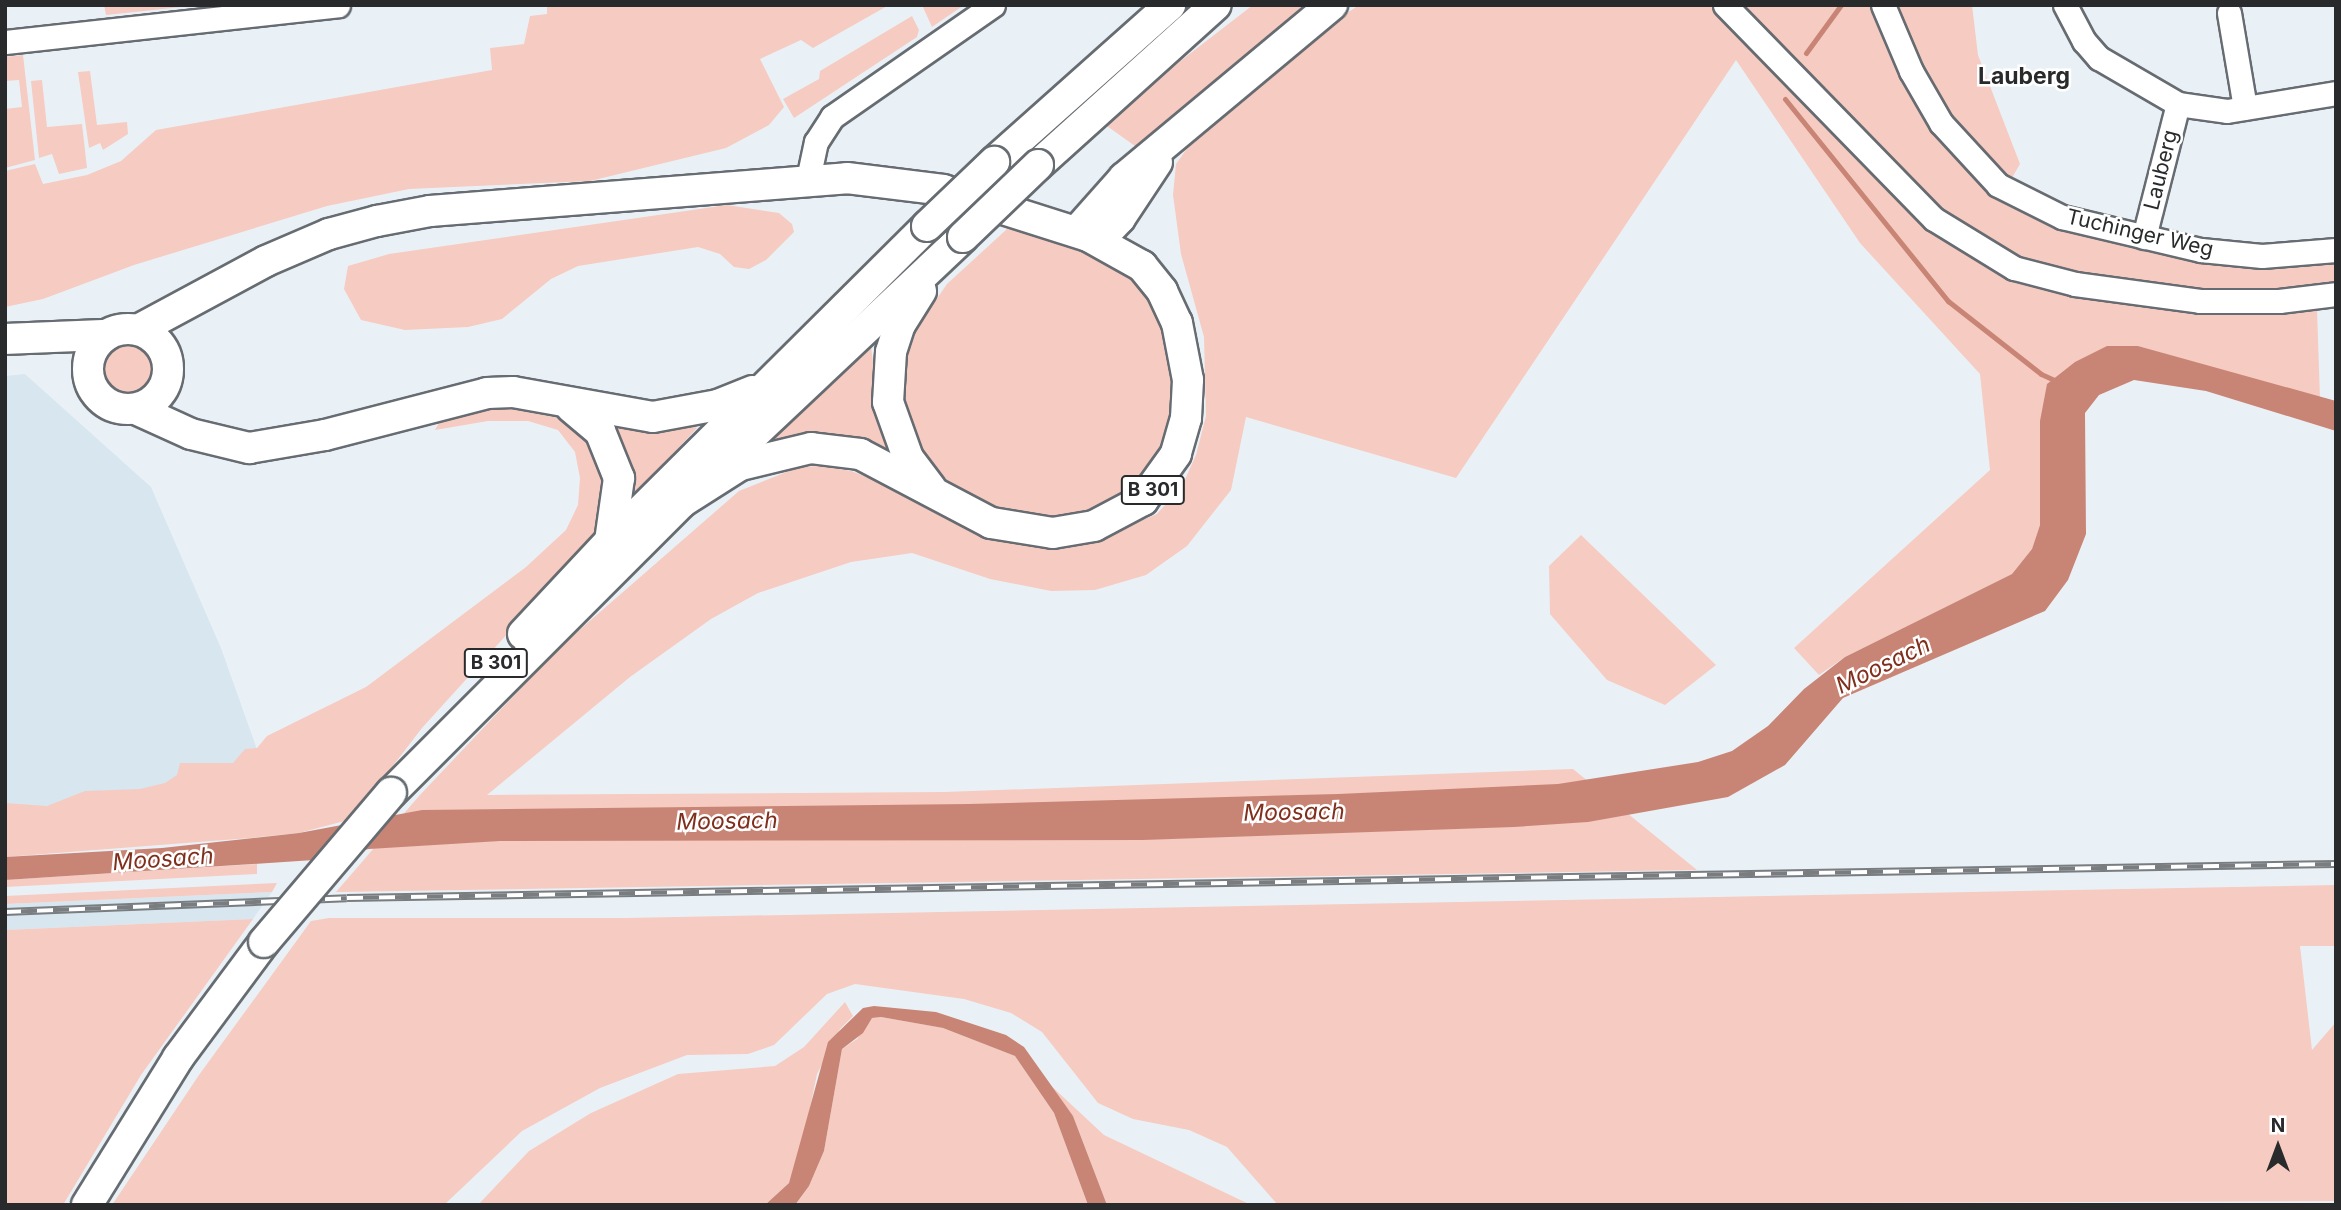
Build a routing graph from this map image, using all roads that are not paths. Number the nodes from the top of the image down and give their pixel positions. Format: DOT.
graph roads {
  1 [pos="338,5"];
  2 [pos="993,5"];
  3 [pos="1170,5"];
  4 [pos="1216,5"];
  5 [pos="1726,5"];
  6 [pos="1883,5"];
  7 [pos="2065,5"];
  8 [pos="1332,7"];
  9 [pos="2229,13"];
  10 [pos="5,42"];
  11 [pos="2336,93"];
  12 [pos="2178,104"];
  13 [pos="2245,108"];
  14 [pos="1169,145"];
  15 [pos="808,179"];
  16 [pos="1134,198"];
  17 [pos="1088,236"];
  18 [pos="2144,237"];
  19 [pos="2336,250"];
  20 [pos="938,260"];
  21 [pos="1142,267"];
  22 [pos="223,286"];
  23 [pos="2336,294"];
  24 [pos="138,330"];
  25 [pos="106,335"];
  26 [pos="13,340"];
  27 [pos="88,368"];
  28 [pos="166,371"];
  29 [pos="765,385"];
  30 [pos="565,402"];
  31 [pos="136,409"];
  32 [pos="207,439"];
  33 [pos="931,488"];
  34 [pos="682,502"];
  35 [pos="610,541"];
  36 [pos="391,793"];
  37 [pos="87,1205"];
  1 -- 10 [label="street"];
  2 -- 15 [label="street"];
  3 -- 29 [label="main road, B 301, bridge"];
  4 -- 20 [label="main road, B 301, bridge"];
  5 -- 23 [label="street"];
  6 -- 18 [label="street, Tuchinger Weg"];
  7 -- 12 [label="street, Lauberg"];
  8 -- 14 [label="main road"];
  9 -- 13 [label="street"];
  11 -- 13 [label="street, Lauberg"];
  12 -- 13 [label="street, Lauberg"];
  12 -- 18 [label="street, Lauberg"];
  14 -- 16 [label="main road"];
  14 -- 17 [label="main road"];
  15 -- 17 [label="main road, B 301"];
  15 -- 22 [label="main road, B 301"];
  16 -- 17 [label="main road"];
  16 -- 21 [label="main road, B 301"];
  17 -- 21 [label="main road, B 301"];
  18 -- 19 [label="street, Tuchinger Weg"];
  20 -- 33 [label="main road, B 301"];
  20 -- 34 [label="main road, B 301"];
  21 -- 33 [label="main road, B 301"];
  22 -- 24 [label="main road, B 301"];
  22 -- 28 [label="main road, B 301"];
  24 -- 25 [label="main road"];
  24 -- 28 [label="main road"];
  25 -- 26 [label="main road"];
  25 -- 27 [label="main road"];
  26 -- 27 [label="main road"];
  27 -- 31 [label="main road"];
  28 -- 31 [label="main road"];
  28 -- 32 [label="main road"];
  29 -- 30 [label="main road, B 301"];
  29 -- 35 [label="main road, B 301"];
  30 -- 32 [label="main road, B 301"];
  30 -- 35 [label="main road, B 301"];
  31 -- 32 [label="main road, B 301"];
  33 -- 34 [label="main road, B 301"];
  34 -- 36 [label="main road, B 301"];
  35 -- 36 [label="main road, B 301"];
  36 -- 37 [label="main road, B 301, bridge"];
}
